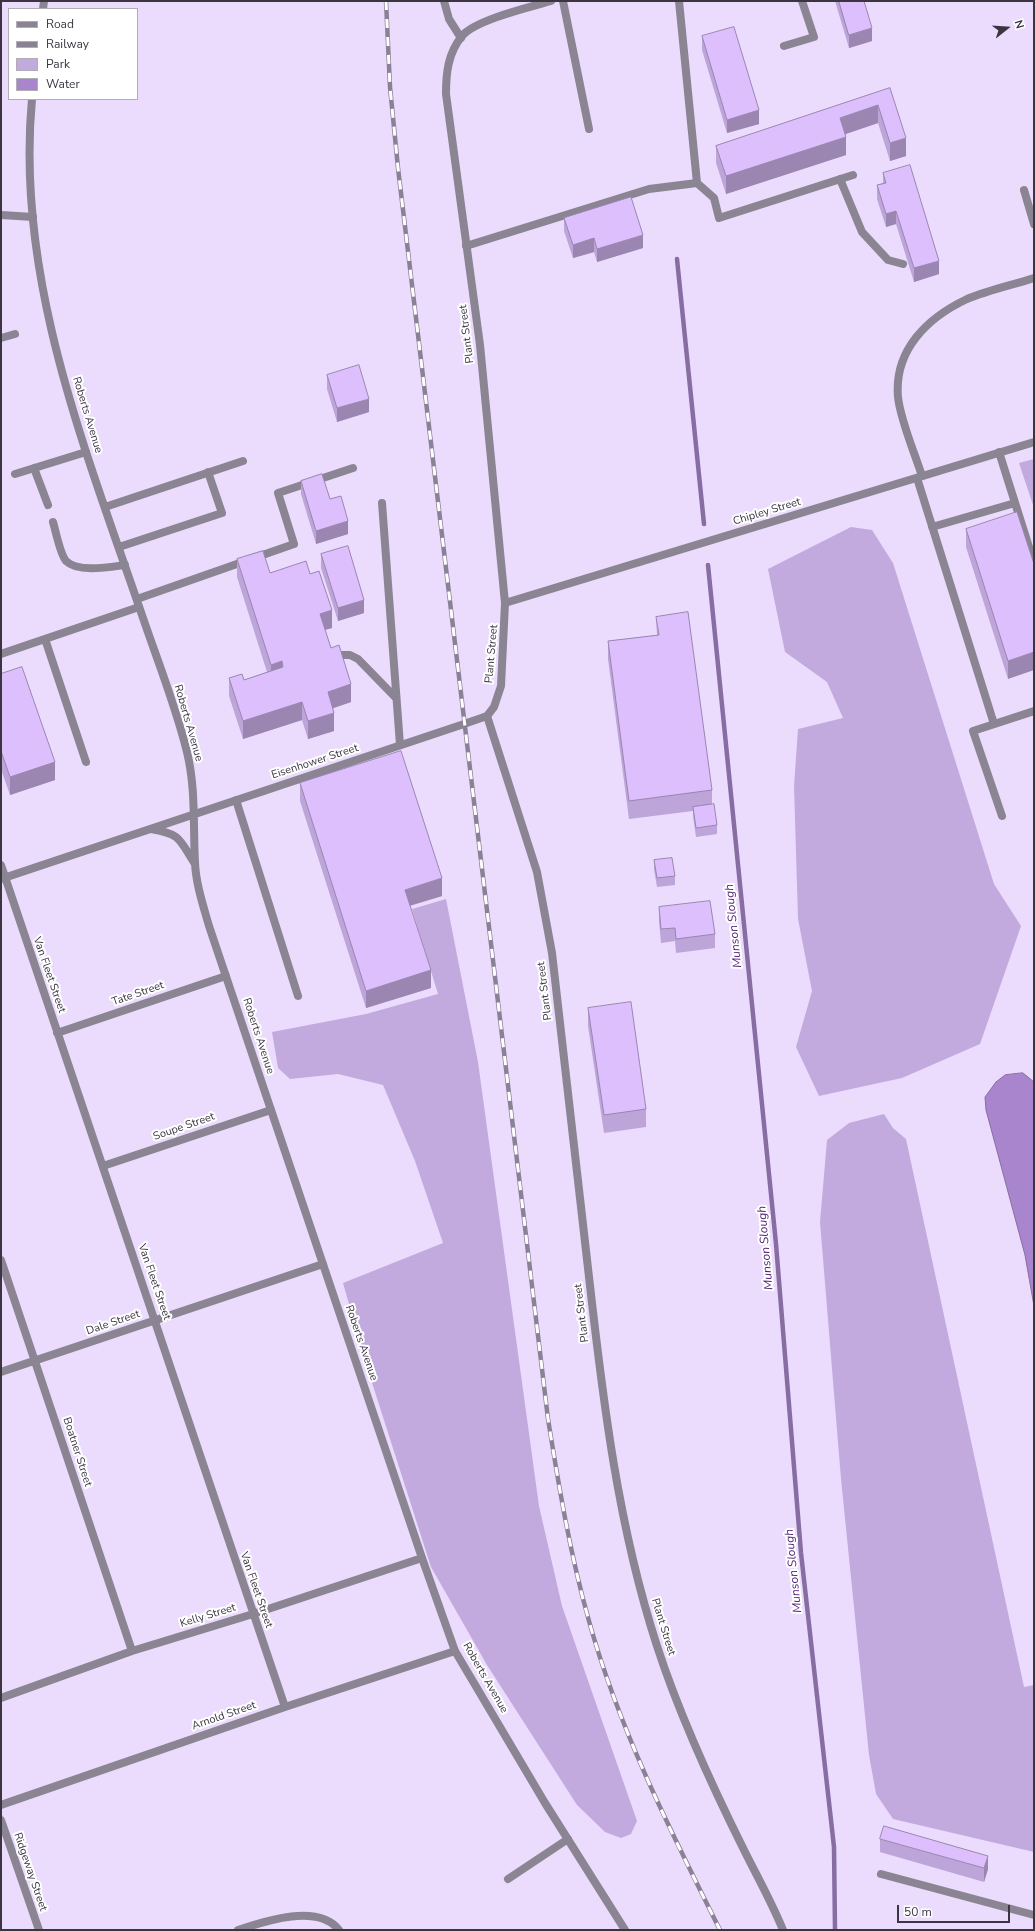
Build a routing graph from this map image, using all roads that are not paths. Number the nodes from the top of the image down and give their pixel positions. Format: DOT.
graph roads {
  1 [pos="444,1"];
  2 [pos="551,1"];
  3 [pos="563,1"];
  4 [pos="679,1"];
  5 [pos="802,1"];
  6 [pos="462,36"];
  7 [pos="784,46"];
  8 [pos="32,100"];
  9 [pos="589,129"];
  10 [pos="853,175"];
  11 [pos="840,179"];
  12 [pos="697,184"];
  13 [pos="1024,190"];
  14 [pos="1,215"];
  15 [pos="33,217"];
  16 [pos="1034,224"];
  17 [pos="466,246"];
  18 [pos="903,264"];
  19 [pos="1034,278"];
  20 [pos="15,334"];
  21 [pos="1,338"];
  22 [pos="1034,442"];
  23 [pos="86,452"];
  24 [pos="998,452"];
  25 [pos="243,461"];
  26 [pos="34,468"];
  27 [pos="353,468"];
  28 [pos="208,472"];
  29 [pos="15,474"];
  30 [pos="919,477"];
  31 [pos="382,503"];
  32 [pos="1015,503"];
  33 [pos="48,506"];
  34 [pos="105,507"];
  35 [pos="53,522"];
  36 [pos="932,527"];
  37 [pos="119,548"];
  38 [pos="1034,563"];
  39 [pos="125,565"];
  40 [pos="137,599"];
  41 [pos="505,603"];
  42 [pos="140,608"];
  43 [pos="45,639"];
  44 [pos="1,654"];
  45 [pos="338,655"];
  46 [pos="396,698"];
  47 [pos="1034,711"];
  48 [pos="487,716"];
  49 [pos="994,724"];
  50 [pos="400,746"];
  51 [pos="86,762"];
  52 [pos="236,800"];
  53 [pos="194,814"];
  54 [pos="1002,816"];
  55 [pos="150,829"];
  56 [pos="1,865"];
  57 [pos="195,865"];
  58 [pos="3,879"];
  59 [pos="226,976"];
  60 [pos="298,996"];
  61 [pos="57,1033"];
  62 [pos="271,1110"];
  63 [pos="103,1166"];
  64 [pos="1,1260"];
  65 [pos="323,1264"];
  66 [pos="155,1320"];
  67 [pos="35,1361"];
  68 [pos="1,1372"];
  69 [pos="422,1558"];
  70 [pos="253,1614"];
  71 [pos="132,1651"];
  72 [pos="455,1651"];
  73 [pos="1,1698"];
  74 [pos="284,1706"];
  75 [pos="1,1805"];
  76 [pos="1,1820"];
  77 [pos="568,1839"];
  78 [pos="881,1874"];
  79 [pos="508,1879"];
  80 [pos="1034,1915"];
  81 [pos="39,1930"];
  82 [pos="238,1930"];
  83 [pos="339,1930"];
  84 [pos="625,1930"];
  85 [pos="783,1930"];
  1 -- 6 [label="street"];
  2 -- 6 [label="street"];
  3 -- 9 [label="street"];
  4 -- 12 [label="street"];
  5 -- 7 [label="street"];
  6 -- 17 [label="street, Plant Street"];
  8 -- 15 [label="street, Roberts Avenue"];
  10 -- 11 [label="street"];
  11 -- 12 [label="street"];
  11 -- 18 [label="street"];
  12 -- 17 [label="street"];
  13 -- 16 [label="street"];
  14 -- 15 [label="street"];
  15 -- 23 [label="street, Roberts Avenue"];
  17 -- 41 [label="street, Plant Street"];
  19 -- 30 [label="street"];
  20 -- 21 [label="street"];
  22 -- 24 [label="street, Chipley Street"];
  23 -- 26 [label="street"];
  23 -- 34 [label="street, Roberts Avenue"];
  24 -- 30 [label="street, Chipley Street"];
  24 -- 32 [label="street"];
  25 -- 28 [label="street"];
  26 -- 29 [label="street"];
  26 -- 33 [label="street"];
  27 -- 40 [label="street"];
  28 -- 34 [label="street"];
  28 -- 37 [label="street"];
  30 -- 36 [label="street"];
  30 -- 41 [label="street, Chipley Street"];
  31 -- 46 [label="street"];
  32 -- 36 [label="street"];
  32 -- 38 [label="street"];
  34 -- 37 [label="street, Roberts Avenue"];
  35 -- 39 [label="street"];
  36 -- 49 [label="street"];
  37 -- 39 [label="street, Roberts Avenue"];
  39 -- 40 [label="street, Roberts Avenue"];
  40 -- 42 [label="street, Roberts Avenue"];
  41 -- 48 [label="street, Plant Street"];
  42 -- 43 [label="street"];
  42 -- 53 [label="street, Roberts Avenue"];
  43 -- 44 [label="street"];
  43 -- 51 [label="street"];
  45 -- 46 [label="street"];
  46 -- 50 [label="street"];
  47 -- 49 [label="street"];
  48 -- 50 [label="street, Eisenhower Street"];
  48 -- 85 [label="street, Plant Street"];
  49 -- 54 [label="street"];
  50 -- 52 [label="street, Eisenhower Street"];
  52 -- 53 [label="street, Eisenhower Street"];
  52 -- 60 [label="street"];
  53 -- 55 [label="street, Eisenhower Street"];
  53 -- 57 [label="street, Roberts Avenue"];
  55 -- 57 [label="street, Eisenhower Street"];
  55 -- 58 [label="street, Eisenhower Street"];
  56 -- 58 [label="street, Van Fleet Street"];
  57 -- 59 [label="street, Roberts Avenue"];
  58 -- 61 [label="street, Van Fleet Street"];
  59 -- 61 [label="street, Tate Street"];
  59 -- 62 [label="street, Roberts Avenue"];
  61 -- 63 [label="street, Van Fleet Street"];
  62 -- 63 [label="street, Soupe Street"];
  62 -- 65 [label="street, Roberts Avenue"];
  63 -- 66 [label="street, Van Fleet Street"];
  64 -- 67 [label="street, Boatner Street"];
  65 -- 66 [label="street, Dale Street"];
  65 -- 69 [label="street, Roberts Avenue"];
  66 -- 67 [label="street, Dale Street"];
  66 -- 70 [label="street, Van Fleet Street"];
  67 -- 68 [label="street, Dale Street"];
  67 -- 71 [label="street, Boatner Street"];
  69 -- 70 [label="street, Kelly Street"];
  69 -- 72 [label="street, Roberts Avenue"];
  70 -- 71 [label="street, Kelly Street"];
  70 -- 74 [label="street, Van Fleet Street"];
  71 -- 73 [label="street, Kelly Street"];
  72 -- 74 [label="street, Arnold Street"];
  72 -- 77 [label="street, Roberts Avenue"];
  74 -- 75 [label="street, Arnold Street"];
  76 -- 81 [label="street, Ridgeway Street"];
  77 -- 79 [label="street"];
  77 -- 84 [label="street, Roberts Avenue"];
  78 -- 80 [label="street"];
  82 -- 83 [label="street"];
}
